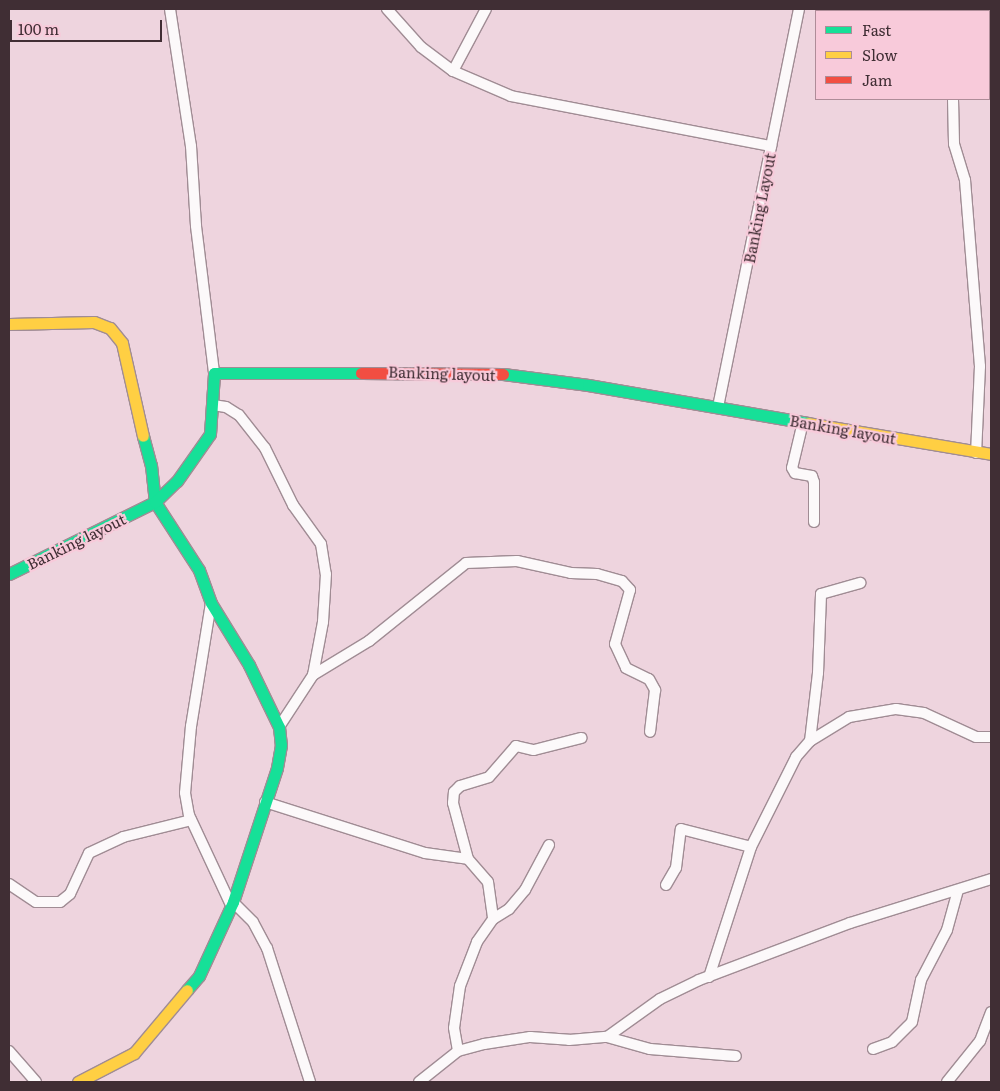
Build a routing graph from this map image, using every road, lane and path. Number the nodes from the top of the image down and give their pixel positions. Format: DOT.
graph roads {
  1 [pos="170,9"];
  2 [pos="386,9"];
  3 [pos="486,9"];
  4 [pos="799,9"];
  5 [pos="453,72"];
  6 [pos="953,100"];
  7 [pos="772,146"];
  8 [pos="9,324"];
  9 [pos="214,374"];
  10 [pos="213,405"];
  11 [pos="718,407"];
  12 [pos="802,422"];
  13 [pos="976,453"];
  14 [pos="991,454"];
  15 [pos="155,502"];
  16 [pos="814,522"];
  17 [pos="9,574"];
  18 [pos="860,583"];
  19 [pos="210,603"];
  20 [pos="313,675"];
  21 [pos="279,726"];
  22 [pos="650,732"];
  23 [pos="991,737"];
  24 [pos="581,738"];
  25 [pos="810,742"];
  26 [pos="265,802"];
  27 [pos="191,820"];
  28 [pos="549,845"];
  29 [pos="751,847"];
  30 [pos="468,859"];
  31 [pos="991,879"];
  32 [pos="9,884"];
  33 [pos="666,885"];
  34 [pos="958,890"];
  35 [pos="231,902"];
  36 [pos="493,919"];
  37 [pos="709,977"];
  38 [pos="991,1012"];
  39 [pos="607,1037"];
  40 [pos="873,1049"];
  41 [pos="9,1051"];
  42 [pos="458,1051"];
  43 [pos="736,1056"];
  44 [pos="36,1082"];
  45 [pos="78,1082"];
  46 [pos="310,1082"];
  47 [pos="419,1082"];
  48 [pos="947,1082"];
  1 -- 9 [label="street"];
  2 -- 5 [label="street"];
  3 -- 5 [label="street"];
  4 -- 7 [label="street, Banking Layout"];
  5 -- 7 [label="street"];
  6 -- 13 [label="street"];
  7 -- 11 [label="street, Banking Layout"];
  8 -- 15 [label="street"];
  9 -- 10 [label="street, Banking layout"];
  9 -- 11 [label="street, Banking layout"];
  10 -- 15 [label="street, Banking layout"];
  10 -- 20 [label="street"];
  11 -- 12 [label="street, Banking layout"];
  12 -- 13 [label="street, Banking layout"];
  12 -- 16 [label="street"];
  13 -- 14 [label="street, Banking layout"];
  15 -- 17 [label="street, Banking layout"];
  15 -- 19 [label="street"];
  18 -- 25 [label="street"];
  19 -- 21 [label="street"];
  19 -- 27 [label="street"];
  20 -- 21 [label="street"];
  20 -- 22 [label="street"];
  21 -- 26 [label="street"];
  23 -- 25 [label="street"];
  24 -- 30 [label="street"];
  25 -- 29 [label="street"];
  26 -- 30 [label="street"];
  26 -- 35 [label="street"];
  27 -- 32 [label="street"];
  27 -- 35 [label="street"];
  28 -- 36 [label="street"];
  29 -- 33 [label="street"];
  29 -- 37 [label="street"];
  30 -- 36 [label="street"];
  31 -- 34 [label="street"];
  34 -- 37 [label="street"];
  34 -- 40 [label="street"];
  35 -- 45 [label="street"];
  35 -- 46 [label="street"];
  36 -- 42 [label="street"];
  37 -- 39 [label="street"];
  38 -- 48 [label="street"];
  39 -- 42 [label="street"];
  39 -- 43 [label="street"];
  41 -- 44 [label="street"];
  42 -- 47 [label="street"];
}
